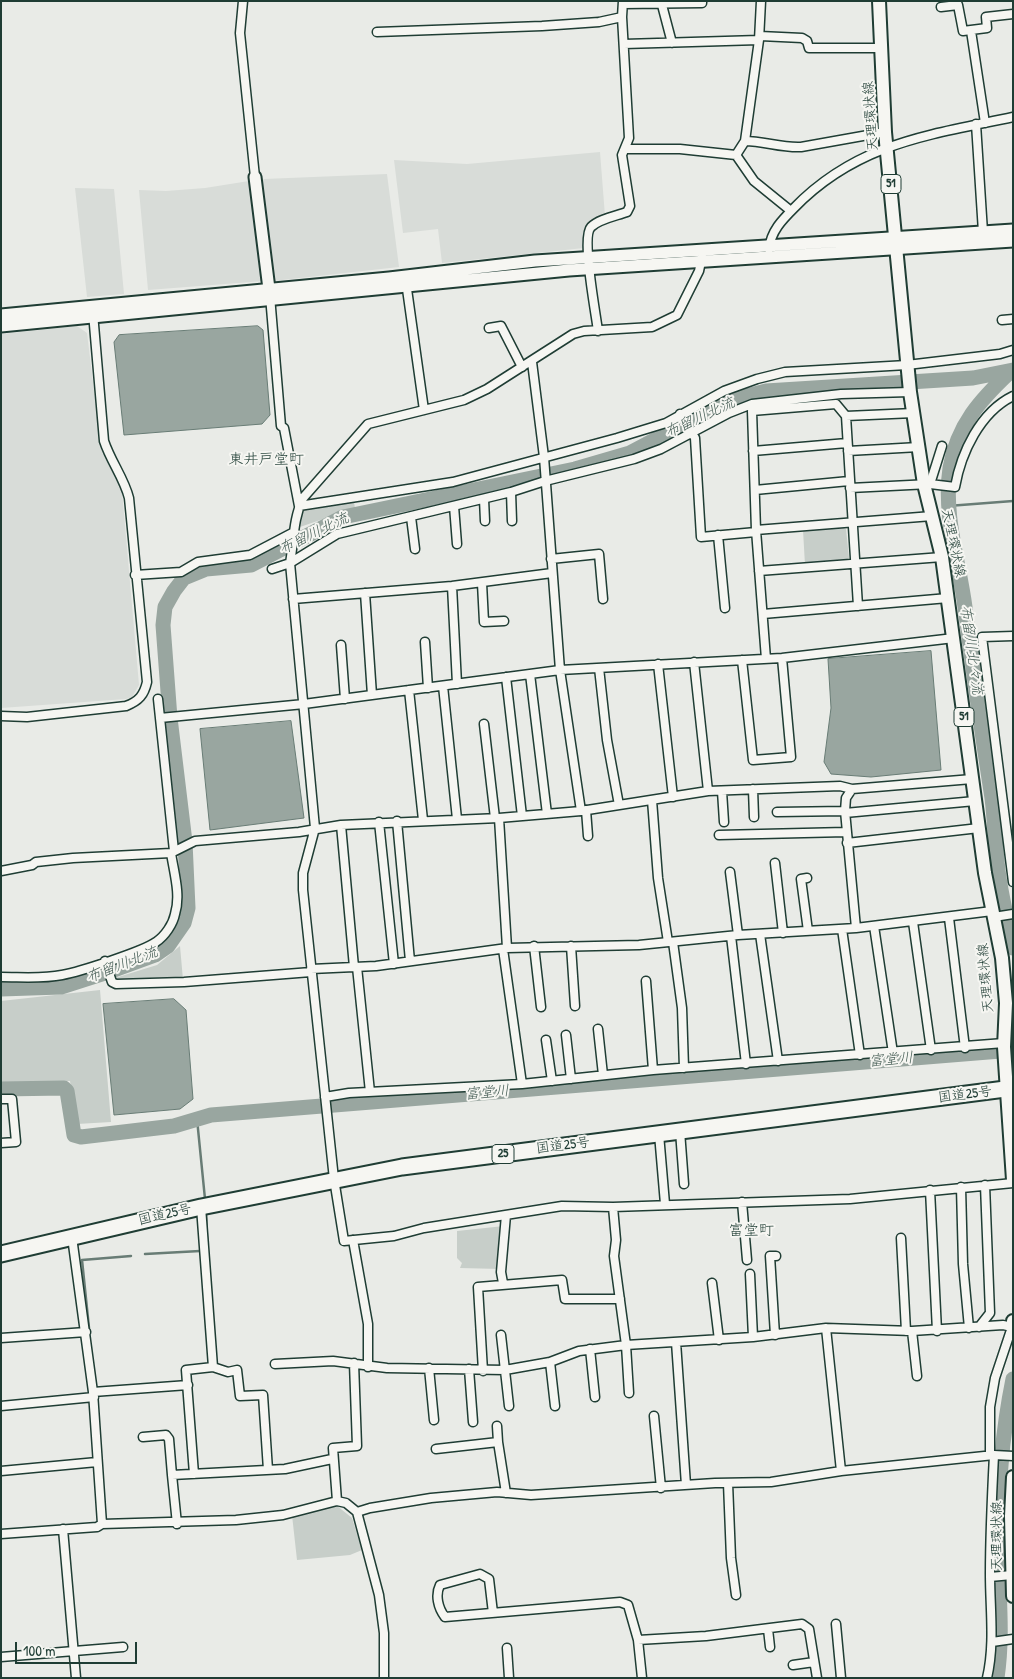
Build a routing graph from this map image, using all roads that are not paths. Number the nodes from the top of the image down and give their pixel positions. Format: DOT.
graph roads {
  1 [pos="243,1"];
  2 [pos="702,1"];
  3 [pos="761,1"];
  4 [pos="879,1"];
  5 [pos="623,2"];
  6 [pos="662,5"];
  7 [pos="941,6"];
  8 [pos="1013,14"];
  9 [pos="622,17"];
  10 [pos="971,30"];
  11 [pos="377,32"];
  12 [pos="759,38"];
  13 [pos="672,43"];
  14 [pos="624,44"];
  15 [pos="882,48"];
  16 [pos="1013,117"];
  17 [pos="985,123"];
  18 [pos="976,124"];
  19 [pos="885,132"];
  20 [pos="745,141"];
  21 [pos="887,146"];
  22 [pos="626,149"];
  23 [pos="736,155"];
  24 [pos="256,177"];
  25 [pos="791,211"];
  26 [pos="1013,230"];
  27 [pos="983,232"];
  28 [pos="1013,241"];
  29 [pos="897,242"];
  30 [pos="769,250"];
  31 [pos="702,255"];
  32 [pos="589,263"];
  33 [pos="406,281"];
  34 [pos="269,289"];
  35 [pos="270,301"];
  36 [pos="93,312"];
  37 [pos="1,315"];
  38 [pos="1002,320"];
  39 [pos="1013,320"];
  40 [pos="1,326"];
  41 [pos="488,328"];
  42 [pos="598,331"];
  43 [pos="1013,350"];
  44 [pos="532,362"];
  45 [pos="907,366"];
  46 [pos="522,367"];
  47 [pos="910,390"];
  48 [pos="1013,396"];
  49 [pos="424,410"];
  50 [pos="914,413"];
  51 [pos="681,416"];
  52 [pos="846,416"];
  53 [pos="691,432"];
  54 [pos="942,446"];
  55 [pos="848,447"];
  56 [pos="919,447"];
  57 [pos="753,451"];
  58 [pos="544,457"];
  59 [pos="546,481"];
  60 [pos="930,484"];
  61 [pos="849,485"];
  62 [pos="754,490"];
  63 [pos="511,492"];
  64 [pos="484,499"];
  65 [pos="299,506"];
  66 [pos="454,506"];
  67 [pos="932,516"];
  68 [pos="411,517"];
  69 [pos="485,521"];
  70 [pos="512,521"];
  71 [pos="852,522"];
  72 [pos="756,531"];
  73 [pos="292,535"];
  74 [pos="718,535"];
  75 [pos="457,544"];
  76 [pos="415,549"];
  77 [pos="942,556"];
  78 [pos="291,559"];
  79 [pos="551,559"];
  80 [pos="855,564"];
  81 [pos="272,568"];
  82 [pos="759,571"];
  83 [pos="552,573"];
  84 [pos="135,575"];
  85 [pos="482,583"];
  86 [pos="452,586"];
  87 [pos="365,593"];
  88 [pos="948,598"];
  89 [pos="293,599"];
  90 [pos="603,599"];
  91 [pos="858,606"];
  92 [pos="725,608"];
  93 [pos="763,614"];
  94 [pos="504,621"];
  95 [pos="1013,636"];
  96 [pos="954,638"];
  97 [pos="425,642"];
  98 [pos="341,646"];
  99 [pos="782,658"];
  100 [pos="766,659"];
  101 [pos="742,660"];
  102 [pos="694,662"];
  103 [pos="658,664"];
  104 [pos="599,668"];
  105 [pos="560,670"];
  106 [pos="530,674"];
  107 [pos="506,677"];
  108 [pos="457,684"];
  109 [pos="443,686"];
  110 [pos="428,688"];
  111 [pos="409,690"];
  112 [pos="372,695"];
  113 [pos="158,699"];
  114 [pos="345,699"];
  115 [pos="304,704"];
  116 [pos="1,716"];
  117 [pos="160,718"];
  118 [pos="494,730"];
  119 [pos="498,772"];
  120 [pos="488,773"];
  121 [pos="972,779"];
  122 [pos="753,789"];
  123 [pos="852,789"];
  124 [pos="722,791"];
  125 [pos="708,792"];
  126 [pos="673,797"];
  127 [pos="652,800"];
  128 [pos="975,801"];
  129 [pos="619,805"];
  130 [pos="583,811"];
  131 [pos="777,812"];
  132 [pos="845,812"];
  133 [pos="547,814"];
  134 [pos="522,816"];
  135 [pos="754,817"];
  136 [pos="497,818"];
  137 [pos="457,819"];
  138 [pos="423,820"];
  139 [pos="397,821"];
  140 [pos="379,822"];
  141 [pos="724,822"];
  142 [pos="341,825"];
  143 [pos="315,828"];
  144 [pos="979,828"];
  145 [pos="846,832"];
  146 [pos="719,835"];
  147 [pos="588,836"];
  148 [pos="847,843"];
  149 [pos="174,852"];
  150 [pos="775,863"];
  151 [pos="1,872"];
  152 [pos="730,872"];
  153 [pos="807,878"];
  154 [pos="1013,882"];
  155 [pos="1013,914"];
  156 [pos="995,915"];
  157 [pos="949,918"];
  158 [pos="913,922"];
  159 [pos="874,926"];
  160 [pos="856,928"];
  161 [pos="842,929"];
  162 [pos="808,931"];
  163 [pos="783,933"];
  164 [pos="760,934"];
  165 [pos="735,936"];
  166 [pos="671,942"];
  167 [pos="534,946"];
  168 [pos="571,946"];
  169 [pos="505,948"];
  170 [pos="410,961"];
  171 [pos="106,962"];
  172 [pos="394,964"];
  173 [pos="356,967"];
  174 [pos="311,970"];
  175 [pos="1,977"];
  176 [pos="646,981"];
  177 [pos="575,1006"];
  178 [pos="541,1007"];
  179 [pos="598,1029"];
  180 [pos="566,1035"];
  181 [pos="546,1040"];
  182 [pos="965,1048"];
  183 [pos="1004,1049"];
  184 [pos="931,1050"];
  185 [pos="893,1053"];
  186 [pos="860,1056"];
  187 [pos="778,1061"];
  188 [pos="746,1064"];
  189 [pos="684,1068"];
  190 [pos="653,1070"];
  191 [pos="603,1075"];
  192 [pos="571,1079"];
  193 [pos="552,1081"];
  194 [pos="522,1084"];
  195 [pos="1010,1089"];
  196 [pos="370,1092"];
  197 [pos="1,1099"];
  198 [pos="326,1102"];
  199 [pos="680,1131"];
  200 [pos="659,1134"];
  201 [pos="1,1143"];
  202 [pos="334,1179"];
  203 [pos="1013,1181"];
  204 [pos="684,1184"];
  205 [pos="985,1185"];
  206 [pos="961,1187"];
  207 [pos="930,1190"];
  208 [pos="742,1202"];
  209 [pos="665,1204"];
  210 [pos="201,1207"];
  211 [pos="613,1207"];
  212 [pos="506,1215"];
  213 [pos="72,1237"];
  214 [pos="901,1238"];
  215 [pos="352,1240"];
  216 [pos="1,1254"];
  217 [pos="776,1256"];
  218 [pos="747,1260"];
  219 [pos="750,1274"];
  220 [pos="503,1283"];
  221 [pos="712,1283"];
  222 [pos="620,1299"];
  223 [pos="1012,1326"];
  224 [pos="826,1328"];
  225 [pos="969,1328"];
  226 [pos="979,1328"];
  227 [pos="938,1331"];
  228 [pos="86,1332"];
  229 [pos="909,1332"];
  230 [pos="501,1335"];
  231 [pos="775,1335"];
  232 [pos="753,1337"];
  233 [pos="1,1338"];
  234 [pos="719,1340"];
  235 [pos="676,1342"];
  236 [pos="626,1345"];
  237 [pos="590,1349"];
  238 [pos="550,1362"];
  239 [pos="354,1363"];
  240 [pos="275,1364"];
  241 [pos="213,1367"];
  242 [pos="368,1367"];
  243 [pos="429,1368"];
  244 [pos="469,1369"];
  245 [pos="505,1370"];
  246 [pos="483,1371"];
  247 [pos="916,1376"];
  248 [pos="188,1385"];
  249 [pos="629,1393"];
  250 [pos="94,1395"];
  251 [pos="595,1397"];
  252 [pos="1,1406"];
  253 [pos="509,1406"];
  254 [pos="555,1406"];
  255 [pos="654,1416"];
  256 [pos="434,1420"];
  257 [pos="473,1422"];
  258 [pos="496,1426"];
  259 [pos="143,1436"];
  260 [pos="498,1442"];
  261 [pos="436,1449"];
  262 [pos="992,1455"];
  263 [pos="1013,1456"];
  264 [pos="332,1459"];
  265 [pos="97,1462"];
  266 [pos="1,1470"];
  267 [pos="268,1470"];
  268 [pos="841,1471"];
  269 [pos="194,1474"];
  270 [pos="172,1475"];
  271 [pos="1013,1477"];
  272 [pos="728,1483"];
  273 [pos="686,1485"];
  274 [pos="661,1488"];
  275 [pos="506,1493"];
  276 [pos="337,1500"];
  277 [pos="357,1512"];
  278 [pos="102,1524"];
  279 [pos="177,1524"];
  280 [pos="63,1529"];
  281 [pos="1,1534"];
  282 [pos="990,1577"];
  283 [pos="1012,1578"];
  284 [pos="736,1595"];
  285 [pos="1013,1596"];
  286 [pos="493,1613"];
  287 [pos="836,1624"];
  288 [pos="768,1628"];
  289 [pos="1013,1639"];
  290 [pos="638,1640"];
  291 [pos="992,1642"];
  292 [pos="123,1647"];
  293 [pos="770,1647"];
  294 [pos="506,1648"];
  295 [pos="73,1650"];
  296 [pos="1,1657"];
  297 [pos="814,1662"];
  298 [pos="793,1665"];
  299 [pos="76,1678"];
  300 [pos="384,1678"];
  301 [pos="509,1678"];
  302 [pos="642,1678"];
  303 [pos="817,1678"];
  304 [pos="841,1678"];
  305 [pos="987,1678"];
  1 -- 24 [label="street"];
  2 -- 6 [label="street"];
  3 -- 12 [label="street"];
  4 -- 15 [label="main road, 天理環状線 / 51"];
  5 -- 6 [label="street"];
  5 -- 9 [label="street"];
  6 -- 13 [label="street"];
  7 -- 10 [label="street"];
  8 -- 10 [label="street"];
  9 -- 11 [label="street"];
  9 -- 14 [label="street"];
  10 -- 17 [label="street"];
  12 -- 13 [label="street"];
  12 -- 15 [label="street"];
  12 -- 20 [label="street"];
  13 -- 14 [label="street"];
  14 -- 22 [label="street"];
  15 -- 19 [label="main road, 天理環状線 / 51"];
  16 -- 17 [label="street"];
  17 -- 18 [label="street"];
  18 -- 21 [label="street"];
  18 -- 27 [label="street"];
  19 -- 20 [label="street"];
  19 -- 21 [label="main road, 天理環状線 / 51"];
  20 -- 23 [label="street"];
  21 -- 25 [label="street"];
  21 -- 29 [label="main road, 天理環状線 / 51"];
  22 -- 23 [label="street"];
  22 -- 32 [label="street"];
  23 -- 25 [label="street"];
  24 -- 34 [label="street"];
  25 -- 30 [label="street"];
  26 -- 27 [label="street"];
  27 -- 29 [label="street"];
  28 -- 29 [label="street"];
  29 -- 30 [label="street"];
  29 -- 45 [label="main road, 天理環状線 / 51"];
  30 -- 31 [label="street"];
  31 -- 32 [label="street"];
  31 -- 42 [label="street"];
  32 -- 33 [label="street"];
  32 -- 42 [label="street"];
  33 -- 34 [label="street"];
  33 -- 35 [label="street"];
  33 -- 49 [label="street"];
  34 -- 35 [label="street"];
  34 -- 36 [label="street"];
  35 -- 36 [label="street"];
  35 -- 65 [label="street"];
  36 -- 37 [label="street"];
  36 -- 40 [label="street"];
  36 -- 84 [label="street"];
  38 -- 39 [label="street"];
  41 -- 46 [label="street"];
  42 -- 44 [label="street"];
  43 -- 45 [label="street"];
  44 -- 46 [label="street"];
  44 -- 58 [label="street"];
  45 -- 47 [label="main road, 天理環状線 / 51"];
  45 -- 51 [label="street"];
  46 -- 49 [label="street"];
  47 -- 50 [label="main road, 天理環状線 / 51"];
  47 -- 53 [label="street"];
  48 -- 60 [label="street"];
  49 -- 65 [label="street"];
  50 -- 52 [label="street"];
  50 -- 56 [label="main road, 天理環状線 / 51"];
  51 -- 53 [label="street"];
  51 -- 58 [label="street"];
  52 -- 55 [label="street"];
  52 -- 57 [label="street"];
  53 -- 59 [label="street"];
  53 -- 74 [label="street"];
  54 -- 60 [label="street"];
  55 -- 56 [label="street"];
  55 -- 57 [label="street"];
  55 -- 61 [label="street"];
  56 -- 60 [label="main road, 天理環状線 / 51"];
  57 -- 62 [label="street"];
  58 -- 59 [label="street"];
  58 -- 65 [label="street"];
  59 -- 63 [label="street"];
  59 -- 79 [label="street"];
  60 -- 61 [label="street"];
  60 -- 67 [label="main road, 天理環状線 / 51"];
  61 -- 62 [label="street"];
  61 -- 71 [label="street"];
  62 -- 72 [label="street"];
  63 -- 64 [label="street"];
  63 -- 70 [label="street"];
  64 -- 66 [label="street"];
  64 -- 69 [label="street"];
  65 -- 73 [label="street"];
  66 -- 68 [label="street"];
  66 -- 75 [label="street"];
  67 -- 71 [label="street"];
  67 -- 77 [label="main road, 天理環状線 / 51"];
  68 -- 76 [label="street"];
  68 -- 78 [label="street"];
  71 -- 72 [label="street"];
  71 -- 80 [label="street"];
  72 -- 74 [label="street"];
  72 -- 82 [label="street"];
  73 -- 78 [label="street"];
  73 -- 84 [label="street"];
  74 -- 92 [label="street"];
  77 -- 80 [label="street"];
  77 -- 88 [label="main road, 天理環状線 / 51"];
  78 -- 81 [label="street"];
  78 -- 89 [label="street"];
  79 -- 83 [label="street"];
  79 -- 90 [label="street"];
  80 -- 82 [label="street"];
  80 -- 91 [label="street"];
  82 -- 93 [label="street"];
  83 -- 85 [label="street"];
  83 -- 105 [label="street"];
  84 -- 116 [label="street"];
  85 -- 86 [label="street"];
  85 -- 94 [label="street"];
  86 -- 87 [label="street"];
  86 -- 108 [label="street"];
  87 -- 89 [label="street"];
  87 -- 112 [label="street"];
  88 -- 91 [label="street"];
  88 -- 96 [label="main road, 天理環状線 / 51"];
  89 -- 115 [label="street"];
  91 -- 93 [label="street"];
  93 -- 100 [label="street"];
  95 -- 154 [label="street"];
  96 -- 99 [label="street"];
  96 -- 121 [label="main road, 天理環状線 / 51"];
  97 -- 110 [label="street"];
  98 -- 114 [label="street"];
  99 -- 100 [label="street"];
  99 -- 101 [label="street"];
  100 -- 101 [label="street"];
  101 -- 102 [label="street"];
  102 -- 103 [label="street"];
  102 -- 125 [label="street"];
  103 -- 104 [label="street"];
  103 -- 126 [label="street"];
  104 -- 105 [label="street"];
  104 -- 129 [label="street"];
  105 -- 106 [label="street"];
  105 -- 130 [label="street"];
  106 -- 107 [label="street"];
  106 -- 133 [label="street"];
  107 -- 108 [label="street"];
  107 -- 134 [label="street"];
  108 -- 109 [label="street"];
  109 -- 110 [label="street"];
  109 -- 137 [label="street"];
  110 -- 111 [label="street"];
  111 -- 112 [label="street"];
  111 -- 138 [label="street"];
  112 -- 114 [label="street"];
  113 -- 117 [label="street"];
  114 -- 115 [label="street"];
  115 -- 117 [label="street"];
  115 -- 143 [label="street"];
  117 -- 149 [label="street"];
  118 -- 120 [label="street"];
  119 -- 120 [label="street"];
  120 -- 136 [label="street"];
  121 -- 123 [label="street"];
  121 -- 128 [label="main road, 天理環状線 / 51"];
  122 -- 123 [label="street"];
  122 -- 124 [label="street"];
  122 -- 135 [label="street"];
  123 -- 132 [label="street"];
  124 -- 125 [label="street"];
  124 -- 141 [label="street"];
  125 -- 126 [label="street"];
  126 -- 127 [label="street"];
  127 -- 129 [label="street"];
  127 -- 166 [label="street"];
  128 -- 132 [label="street"];
  128 -- 144 [label="main road, 天理環状線 / 51"];
  129 -- 130 [label="street"];
  130 -- 133 [label="street"];
  130 -- 147 [label="street"];
  131 -- 132 [label="street"];
  132 -- 145 [label="street"];
  133 -- 134 [label="street"];
  134 -- 136 [label="street"];
  136 -- 137 [label="street"];
  136 -- 169 [label="street"];
  137 -- 138 [label="street"];
  138 -- 139 [label="street"];
  139 -- 140 [label="street"];
  139 -- 170 [label="street"];
  140 -- 142 [label="street"];
  140 -- 172 [label="street"];
  142 -- 143 [label="street"];
  142 -- 173 [label="street"];
  143 -- 149 [label="street"];
  143 -- 174 [label="street"];
  144 -- 148 [label="street"];
  144 -- 156 [label="main road, 天理環状線 / 51"];
  145 -- 146 [label="street"];
  145 -- 148 [label="street"];
  148 -- 160 [label="street"];
  149 -- 151 [label="street"];
  149 -- 171 [label="street"];
  150 -- 163 [label="street"];
  152 -- 165 [label="street"];
  153 -- 162 [label="street"];
  155 -- 156 [label="street"];
  156 -- 157 [label="street"];
  156 -- 183 [label="main road, 天理環状線 / 51"];
  157 -- 158 [label="street"];
  157 -- 182 [label="street"];
  158 -- 159 [label="street"];
  158 -- 184 [label="street"];
  159 -- 160 [label="street"];
  159 -- 185 [label="street"];
  160 -- 161 [label="street"];
  161 -- 162 [label="street"];
  161 -- 186 [label="street"];
  162 -- 163 [label="street"];
  163 -- 164 [label="street"];
  164 -- 165 [label="street"];
  164 -- 187 [label="street"];
  165 -- 166 [label="street"];
  165 -- 188 [label="street"];
  166 -- 168 [label="street"];
  166 -- 189 [label="street"];
  167 -- 168 [label="street"];
  167 -- 169 [label="street"];
  167 -- 178 [label="street"];
  168 -- 177 [label="street"];
  169 -- 170 [label="street"];
  169 -- 194 [label="street"];
  170 -- 172 [label="street"];
  171 -- 174 [label="street"];
  171 -- 175 [label="street"];
  172 -- 173 [label="street"];
  173 -- 174 [label="street"];
  173 -- 196 [label="street"];
  174 -- 198 [label="street"];
  176 -- 190 [label="street"];
  179 -- 191 [label="street"];
  180 -- 192 [label="street"];
  181 -- 193 [label="street"];
  182 -- 183 [label="street"];
  182 -- 184 [label="street"];
  183 -- 195 [label="main road, 天理環状線 / 51"];
  184 -- 185 [label="street"];
  185 -- 186 [label="street"];
  186 -- 187 [label="street"];
  187 -- 188 [label="street"];
  188 -- 189 [label="street"];
  189 -- 190 [label="street"];
  190 -- 191 [label="street"];
  191 -- 192 [label="street"];
  192 -- 193 [label="street"];
  193 -- 194 [label="street"];
  194 -- 196 [label="street"];
  195 -- 199 [label="highway, 国道25号 / 25"];
  195 -- 203 [label="main road, 天理環状線 / 51"];
  196 -- 198 [label="street"];
  197 -- 201 [label="street"];
  198 -- 202 [label="street"];
  199 -- 200 [label="highway, 国道25号 / 25"];
  199 -- 204 [label="street"];
  200 -- 202 [label="highway, 国道25号 / 25"];
  200 -- 209 [label="street"];
  202 -- 210 [label="highway, 国道25号 / 25"];
  202 -- 215 [label="street"];
  203 -- 205 [label="street"];
  205 -- 206 [label="street"];
  205 -- 226 [label="street"];
  206 -- 207 [label="street"];
  206 -- 225 [label="street"];
  207 -- 208 [label="street"];
  207 -- 227 [label="street"];
  208 -- 209 [label="street"];
  208 -- 218 [label="street"];
  209 -- 211 [label="street"];
  210 -- 213 [label="highway, 国道25号 / 25"];
  210 -- 241 [label="street"];
  211 -- 212 [label="street"];
  211 -- 222 [label="street"];
  212 -- 215 [label="street"];
  212 -- 220 [label="street"];
  213 -- 216 [label="highway, 国道25号 / 25"];
  213 -- 228 [label="street"];
  214 -- 229 [label="street"];
  215 -- 242 [label="street"];
  217 -- 231 [label="street"];
  219 -- 232 [label="street"];
  220 -- 222 [label="street"];
  220 -- 246 [label="street"];
  221 -- 234 [label="street"];
  222 -- 236 [label="street"];
  223 -- 226 [label="street"];
  223 -- 262 [label="street"];
  224 -- 229 [label="street"];
  224 -- 231 [label="street"];
  224 -- 268 [label="street"];
  225 -- 226 [label="street"];
  225 -- 227 [label="street"];
  227 -- 229 [label="street"];
  228 -- 233 [label="street"];
  228 -- 250 [label="street"];
  229 -- 247 [label="street"];
  230 -- 245 [label="street"];
  231 -- 232 [label="street"];
  232 -- 234 [label="street"];
  234 -- 235 [label="street"];
  235 -- 236 [label="street"];
  235 -- 273 [label="street"];
  236 -- 237 [label="street"];
  236 -- 249 [label="street"];
  237 -- 238 [label="street"];
  237 -- 251 [label="street"];
  238 -- 245 [label="street"];
  238 -- 254 [label="street"];
  239 -- 240 [label="street"];
  239 -- 242 [label="street"];
  239 -- 264 [label="street"];
  241 -- 248 [label="street"];
  241 -- 267 [label="street"];
  242 -- 243 [label="street"];
  243 -- 244 [label="street"];
  243 -- 256 [label="street"];
  244 -- 246 [label="street"];
  244 -- 257 [label="street"];
  245 -- 246 [label="street"];
  245 -- 253 [label="street"];
  248 -- 250 [label="street"];
  248 -- 269 [label="street"];
  250 -- 252 [label="street"];
  250 -- 265 [label="street"];
  255 -- 274 [label="street"];
  258 -- 260 [label="street"];
  259 -- 270 [label="street"];
  260 -- 261 [label="street"];
  260 -- 275 [label="street"];
  262 -- 263 [label="street"];
  262 -- 268 [label="street"];
  262 -- 282 [label="street"];
  264 -- 267 [label="street"];
  264 -- 276 [label="street"];
  265 -- 266 [label="street"];
  265 -- 278 [label="street"];
  267 -- 269 [label="street"];
  268 -- 272 [label="street"];
  269 -- 270 [label="street"];
  270 -- 279 [label="street"];
  271 -- 283 [label="main road, 天理環状線"];
  272 -- 273 [label="street"];
  272 -- 284 [label="street"];
  273 -- 274 [label="street"];
  274 -- 275 [label="street"];
  275 -- 277 [label="street"];
  276 -- 277 [label="street"];
  276 -- 279 [label="street"];
  277 -- 300 [label="street"];
  278 -- 279 [label="street"];
  278 -- 280 [label="street"];
  280 -- 281 [label="street"];
  280 -- 295 [label="street"];
  282 -- 283 [label="street"];
  282 -- 291 [label="street"];
  283 -- 285 [label="main road, 天理環状線"];
  286 -- 286 [label="street"];
  286 -- 290 [label="street"];
  287 -- 304 [label="street"];
  288 -- 290 [label="street"];
  288 -- 293 [label="street"];
  288 -- 297 [label="street"];
  289 -- 291 [label="street"];
  290 -- 302 [label="street"];
  291 -- 305 [label="street"];
  292 -- 295 [label="street"];
  294 -- 301 [label="street"];
  295 -- 296 [label="street"];
  295 -- 299 [label="street"];
  297 -- 298 [label="street"];
  297 -- 303 [label="street"];
}
